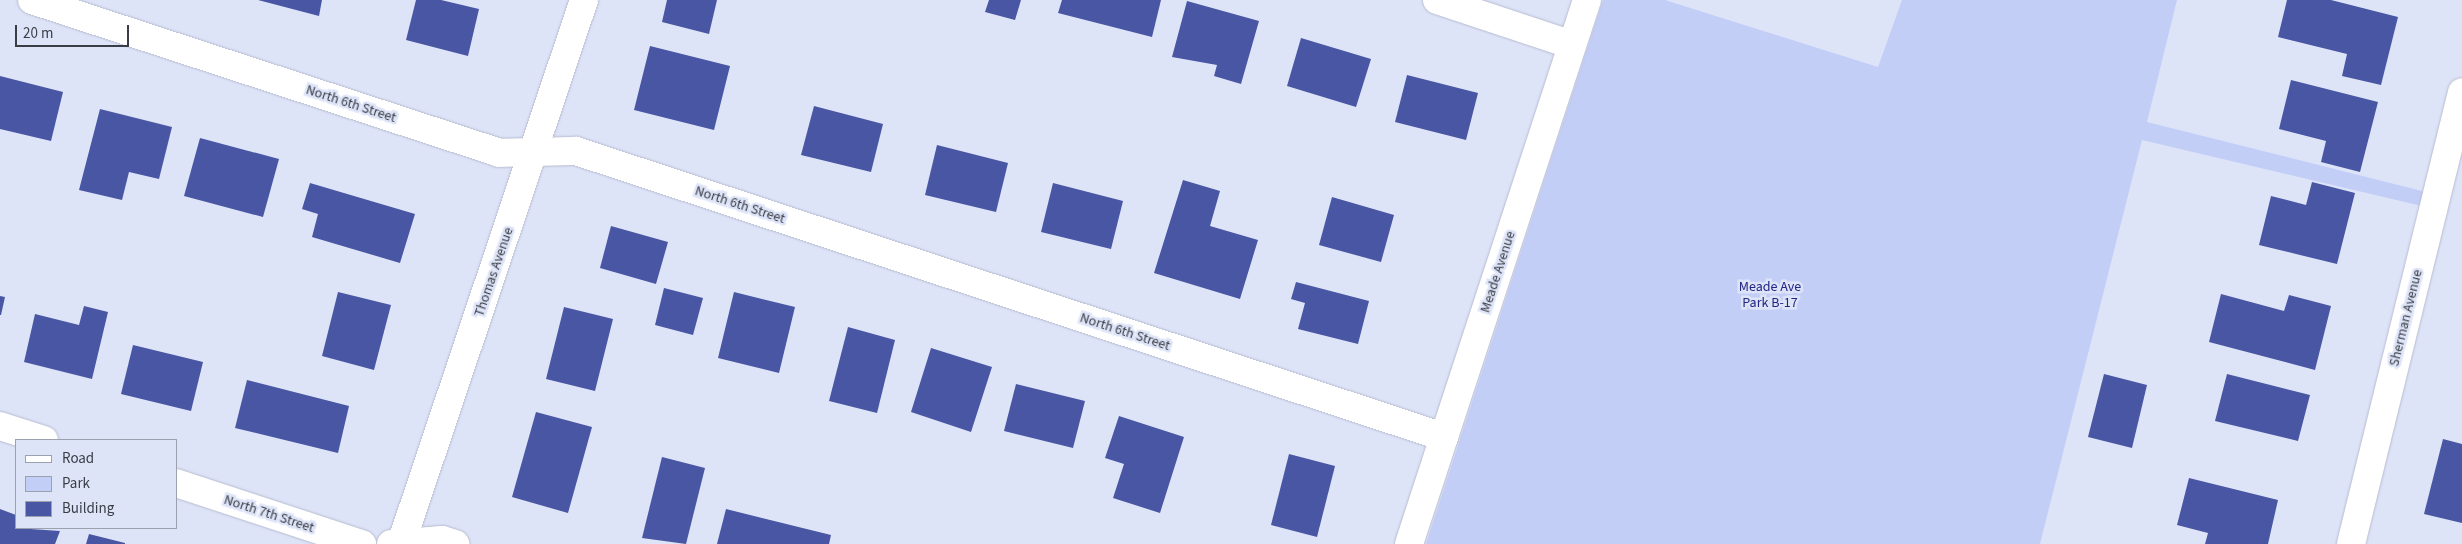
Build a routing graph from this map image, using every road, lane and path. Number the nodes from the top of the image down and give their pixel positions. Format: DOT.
graph roads {
  1 [pos="32,0"];
  2 [pos="584,0"];
  3 [pos="1437,0"];
  4 [pos="1587,0"];
  5 [pos="1572,45"];
  6 [pos="2462,92"];
  7 [pos="534,152"];
  8 [pos="2453,164"];
  9 [pos="0,426"];
  10 [pos="1444,437"];
  11 [pos="41,439"];
  12 [pos="178,485"];
  13 [pos="362,544"];
  14 [pos="391,544"];
  15 [pos="401,544"];
  16 [pos="455,544"];
  17 [pos="1409,544"];
  18 [pos="2351,544"];
  1 -- 7 [label="street, North 6th Street"];
  2 -- 7 [label="street, Thomas Avenue"];
  3 -- 5 [label="street"];
  4 -- 5 [label="street, Meade Avenue"];
  5 -- 10 [label="street, Meade Avenue"];
  6 -- 8 [label="street, Sherman Avenue"];
  7 -- 10 [label="street, North 6th Street"];
  7 -- 15 [label="street, Thomas Avenue"];
  8 -- 18 [label="street, Sherman Avenue"];
  9 -- 11 [label="street"];
  10 -- 17 [label="street, Meade Avenue"];
  12 -- 13 [label="street, North 7th Street"];
  14 -- 15 [label="street"];
  15 -- 16 [label="street"];
}
